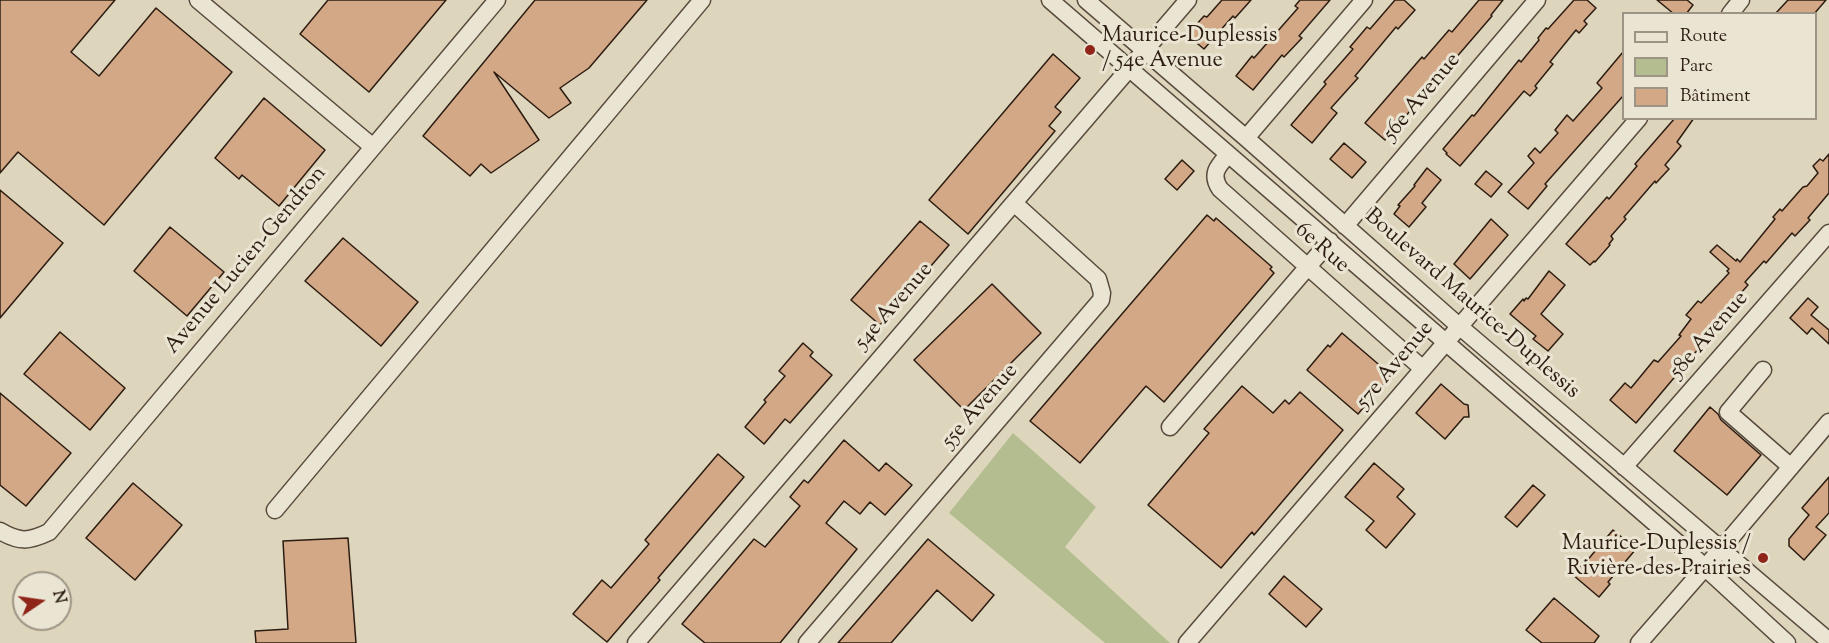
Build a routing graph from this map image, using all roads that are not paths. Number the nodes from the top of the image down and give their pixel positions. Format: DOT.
graph roads {
  1 [pos="198,0"];
  2 [pos="497,0"];
  3 [pos="702,0"];
  4 [pos="1050,0"];
  5 [pos="1086,0"];
  6 [pos="1188,0"];
  7 [pos="1364,0"];
  8 [pos="1537,0"];
  9 [pos="1741,0"];
  10 [pos="1732,12"];
  11 [pos="1146,51"];
  12 [pos="1130,69"];
  13 [pos="1637,120"];
  14 [pos="1246,138"];
  15 [pos="373,147"];
  16 [pos="1228,155"];
  17 [pos="1014,204"];
  18 [pos="1345,226"];
  19 [pos="1829,233"];
  20 [pos="1330,241"];
  21 [pos="1308,267"];
  22 [pos="1459,326"];
  23 [pos="1445,343"];
  24 [pos="1423,369"];
  25 [pos="1763,370"];
  26 [pos="1829,422"];
  27 [pos="1170,427"];
  28 [pos="1624,467"];
  29 [pos="1791,467"];
  30 [pos="275,510"];
  31 [pos="0,531"];
  32 [pos="1720,549"];
  33 [pos="1705,568"];
  34 [pos="1829,641"];
  35 [pos="636,643"];
  36 [pos="807,643"];
  37 [pos="1187,643"];
  38 [pos="1638,643"];
  39 [pos="1787,643"];
  1 -- 15 [label="street"];
  2 -- 15 [label="street, Avenue Lucien-Gendron"];
  3 -- 30 [label="street"];
  4 -- 12 [label="street, Boulevard Maurice-Duplessis"];
  5 -- 11 [label="street, Boulevard Maurice-Duplessis"];
  6 -- 11 [label="street, 54e Avenue"];
  7 -- 14 [label="street"];
  8 -- 18 [label="street, 56e Avenue"];
  9 -- 10 [label="street"];
  11 -- 12 [label="street, 54e Avenue"];
  11 -- 14 [label="street, Boulevard Maurice-Duplessis"];
  12 -- 16 [label="street, Boulevard Maurice-Duplessis"];
  12 -- 17 [label="street, 54e Avenue"];
  13 -- 22 [label="street, 57e Avenue"];
  14 -- 18 [label="street, Boulevard Maurice-Duplessis"];
  15 -- 31 [label="street, Avenue Lucien-Gendron"];
  16 -- 20 [label="street, Boulevard Maurice-Duplessis"];
  16 -- 21 [label="street, 6e Rue"];
  17 -- 35 [label="street, 54e Avenue"];
  17 -- 36 [label="street, 55e Avenue"];
  18 -- 22 [label="street, Boulevard Maurice-Duplessis"];
  19 -- 28 [label="street, 58e Avenue"];
  20 -- 21 [label="street"];
  20 -- 23 [label="street, Boulevard Maurice-Duplessis"];
  21 -- 24 [label="street, 6e Rue"];
  21 -- 27 [label="street"];
  22 -- 23 [label="street, 57e Avenue"];
  22 -- 28 [label="street, Boulevard Maurice-Duplessis"];
  23 -- 24 [label="street, 57e Avenue"];
  23 -- 33 [label="street, Boulevard Maurice-Duplessis"];
  24 -- 37 [label="street, 57e Avenue"];
  25 -- 29 [label="street"];
  26 -- 29 [label="street"];
  28 -- 32 [label="street, Boulevard Maurice-Duplessis"];
  29 -- 32 [label="street"];
  32 -- 33 [label="street"];
  32 -- 34 [label="street, Boulevard Maurice-Duplessis"];
  33 -- 38 [label="street"];
  33 -- 39 [label="street, Boulevard Maurice-Duplessis"];
}
